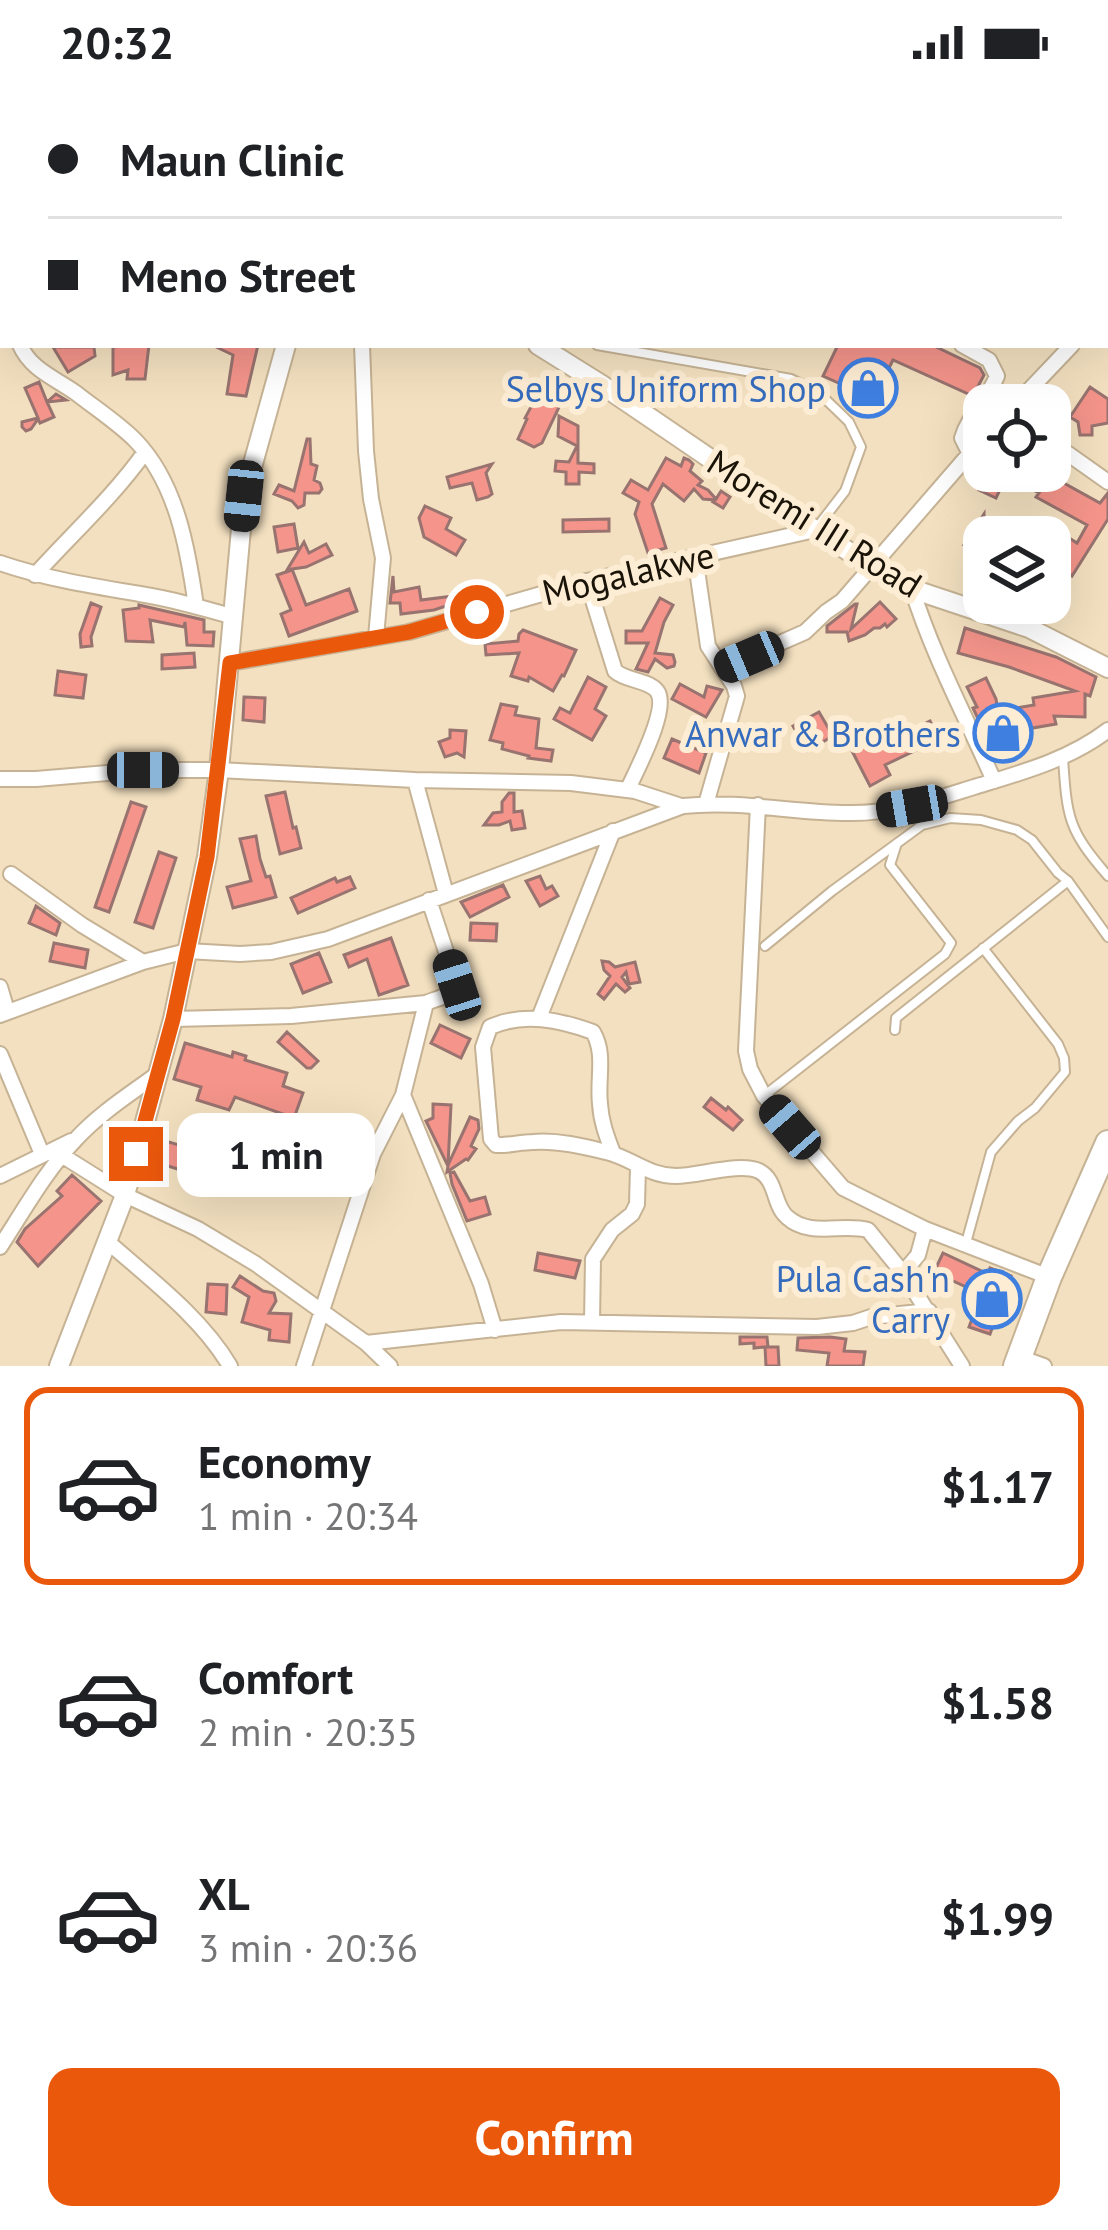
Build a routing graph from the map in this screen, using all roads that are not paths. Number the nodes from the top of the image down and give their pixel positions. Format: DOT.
graph roads {
  1 [pos="22,348"];
  2 [pos="285,348"];
  3 [pos="362,348"];
  4 [pos="546,348"];
  5 [pos="616,348"];
  6 [pos="967,348"];
  7 [pos="1069,348"];
  8 [pos="994,384"];
  9 [pos="1035,384"];
  10 [pos="145,452"];
  11 [pos="1071,456"];
  12 [pos="963,460"];
  13 [pos="1108,482"];
  14 [pos="815,530"];
  15 [pos="695,556"];
  16 [pos="0,563"];
  17 [pos="872,565"];
  18 [pos="34,575"];
  19 [pos="587,581"];
  20 [pos="912,590"];
  21 [pos="196,606"];
  22 [pos="234,617"];
  23 [pos="376,637"];
  24 [pos="230,663"];
  25 [pos="723,668"];
  26 [pos="1108,668"];
  27 [pos="1108,730"];
  28 [pos="1063,756"];
  29 [pos="219,770"];
  30 [pos="0,779"];
  31 [pos="416,780"];
  32 [pos="994,781"];
  33 [pos="628,789"];
  34 [pos="706,804"];
  35 [pos="683,806"];
  36 [pos="758,806"];
  37 [pos="613,831"];
  38 [pos="898,843"];
  39 [pos="10,874"];
  40 [pos="1108,876"];
  41 [pos="1068,880"];
  42 [pos="446,894"];
  43 [pos="429,900"];
  44 [pos="1108,937"];
  45 [pos="765,946"];
  46 [pos="983,948"];
  47 [pos="187,951"];
  48 [pos="143,962"];
  49 [pos="0,987"];
  50 [pos="427,1003"];
  51 [pos="4,1013"];
  52 [pos="539,1018"];
  53 [pos="173,1019"];
  54 [pos="895,1030"];
  55 [pos="0,1054"];
  56 [pos="160,1072"];
  57 [pos="403,1096"];
  58 [pos="764,1096"];
  59 [pos="76,1138"];
  60 [pos="1108,1143"];
  61 [pos="42,1154"];
  62 [pos="613,1154"];
  63 [pos="63,1156"];
  64 [pos="0,1159"];
  65 [pos="21,1164"];
  66 [pos="638,1167"];
  67 [pos="0,1176"];
  68 [pos="125,1195"];
  69 [pos="925,1229"];
  70 [pos="107,1242"];
  71 [pos="966,1244"];
  72 [pos="0,1247"];
  73 [pos="903,1273"];
  74 [pos="1049,1277"];
  75 [pos="321,1311"];
  76 [pos="929,1311"];
  77 [pos="592,1322"];
  78 [pos="495,1330"];
  79 [pos="366,1343"];
  80 [pos="1017,1362"];
  81 [pos="59,1366"];
  82 [pos="230,1366"];
  83 [pos="304,1366"];
  84 [pos="390,1366"];
  85 [pos="962,1366"];
  86 [pos="1044,1366"];
  1 -- 10 [label="street"];
  2 -- 22 [label="street"];
  3 -- 23 [label="street"];
  4 -- 14 [label="street, Moremi III Road"];
  5 -- 14 [label="lane"];
  6 -- 8 [label="street"];
  7 -- 9 [label="street"];
  10 -- 18 [label="street"];
  10 -- 21 [label="street"];
  11 -- 13 [label="street"];
  12 -- 17 [label="street"];
  14 -- 15 [label="street, Mogalakwe"];
  14 -- 17 [label="street, Moremi III Road"];
  15 -- 19 [label="street, Mogalakwe"];
  15 -- 25 [label="street"];
  16 -- 18 [label="street"];
  17 -- 20 [label="street, Moremi III Road"];
  17 -- 25 [label="street"];
  18 -- 21 [label="street"];
  19 -- 23 [label="street, Mogalakwe"];
  19 -- 33 [label="street"];
  20 -- 26 [label="street, Moremi III Road"];
  20 -- 32 [label="street"];
  21 -- 22 [label="street"];
  22 -- 24 [label="street"];
  23 -- 24 [label="street, Mogalakwe"];
  24 -- 29 [label="street"];
  25 -- 34 [label="street"];
  27 -- 28 [label="street"];
  28 -- 32 [label="street"];
  28 -- 40 [label="lane"];
  29 -- 30 [label="street"];
  29 -- 31 [label="street"];
  29 -- 47 [label="street"];
  31 -- 33 [label="street"];
  31 -- 42 [label="street"];
  32 -- 36 [label="street"];
  33 -- 35 [label="street"];
  34 -- 35 [label="street"];
  34 -- 36 [label="street"];
  35 -- 37 [label="street"];
  36 -- 58 [label="street"];
  37 -- 42 [label="street"];
  37 -- 52 [label="street"];
  38 -- 41 [label="lane"];
  38 -- 45 [label="lane"];
  38 -- 58 [label="lane"];
  39 -- 48 [label="street"];
  41 -- 44 [label="lane"];
  41 -- 46 [label="lane"];
  42 -- 43 [label="street"];
  43 -- 47 [label="street"];
  43 -- 50 [label="street"];
  46 -- 54 [label="lane"];
  46 -- 71 [label="lane"];
  47 -- 48 [label="street"];
  47 -- 53 [label="street"];
  48 -- 51 [label="street"];
  49 -- 51 [label="street"];
  50 -- 53 [label="street"];
  50 -- 57 [label="street"];
  52 -- 62 [label="street"];
  52 -- 62 [label="street"];
  53 -- 56 [label="street"];
  55 -- 61 [label="street"];
  56 -- 59 [label="street"];
  56 -- 68 [label="street"];
  57 -- 75 [label="street"];
  57 -- 78 [label="street"];
  58 -- 69 [label="street"];
  59 -- 61 [label="street"];
  59 -- 63 [label="street"];
  60 -- 74 [label="highway"];
  61 -- 65 [label="street"];
  62 -- 66 [label="street"];
  63 -- 68 [label="street"];
  63 -- 72 [label="street"];
  64 -- 65 [label="street"];
  65 -- 67 [label="street"];
  66 -- 73 [label="street"];
  66 -- 77 [label="street"];
  68 -- 70 [label="street"];
  68 -- 75 [label="street"];
  69 -- 71 [label="street"];
  69 -- 73 [label="street"];
  70 -- 81 [label="street"];
  70 -- 82 [label="street"];
  71 -- 74 [label="street"];
  73 -- 76 [label="street"];
  74 -- 80 [label="highway"];
  75 -- 79 [label="street"];
  75 -- 83 [label="street"];
  76 -- 77 [label="street"];
  76 -- 85 [label="street"];
  77 -- 78 [label="street"];
  78 -- 79 [label="street"];
  79 -- 84 [label="street"];
  80 -- 86 [label="street"];
}
